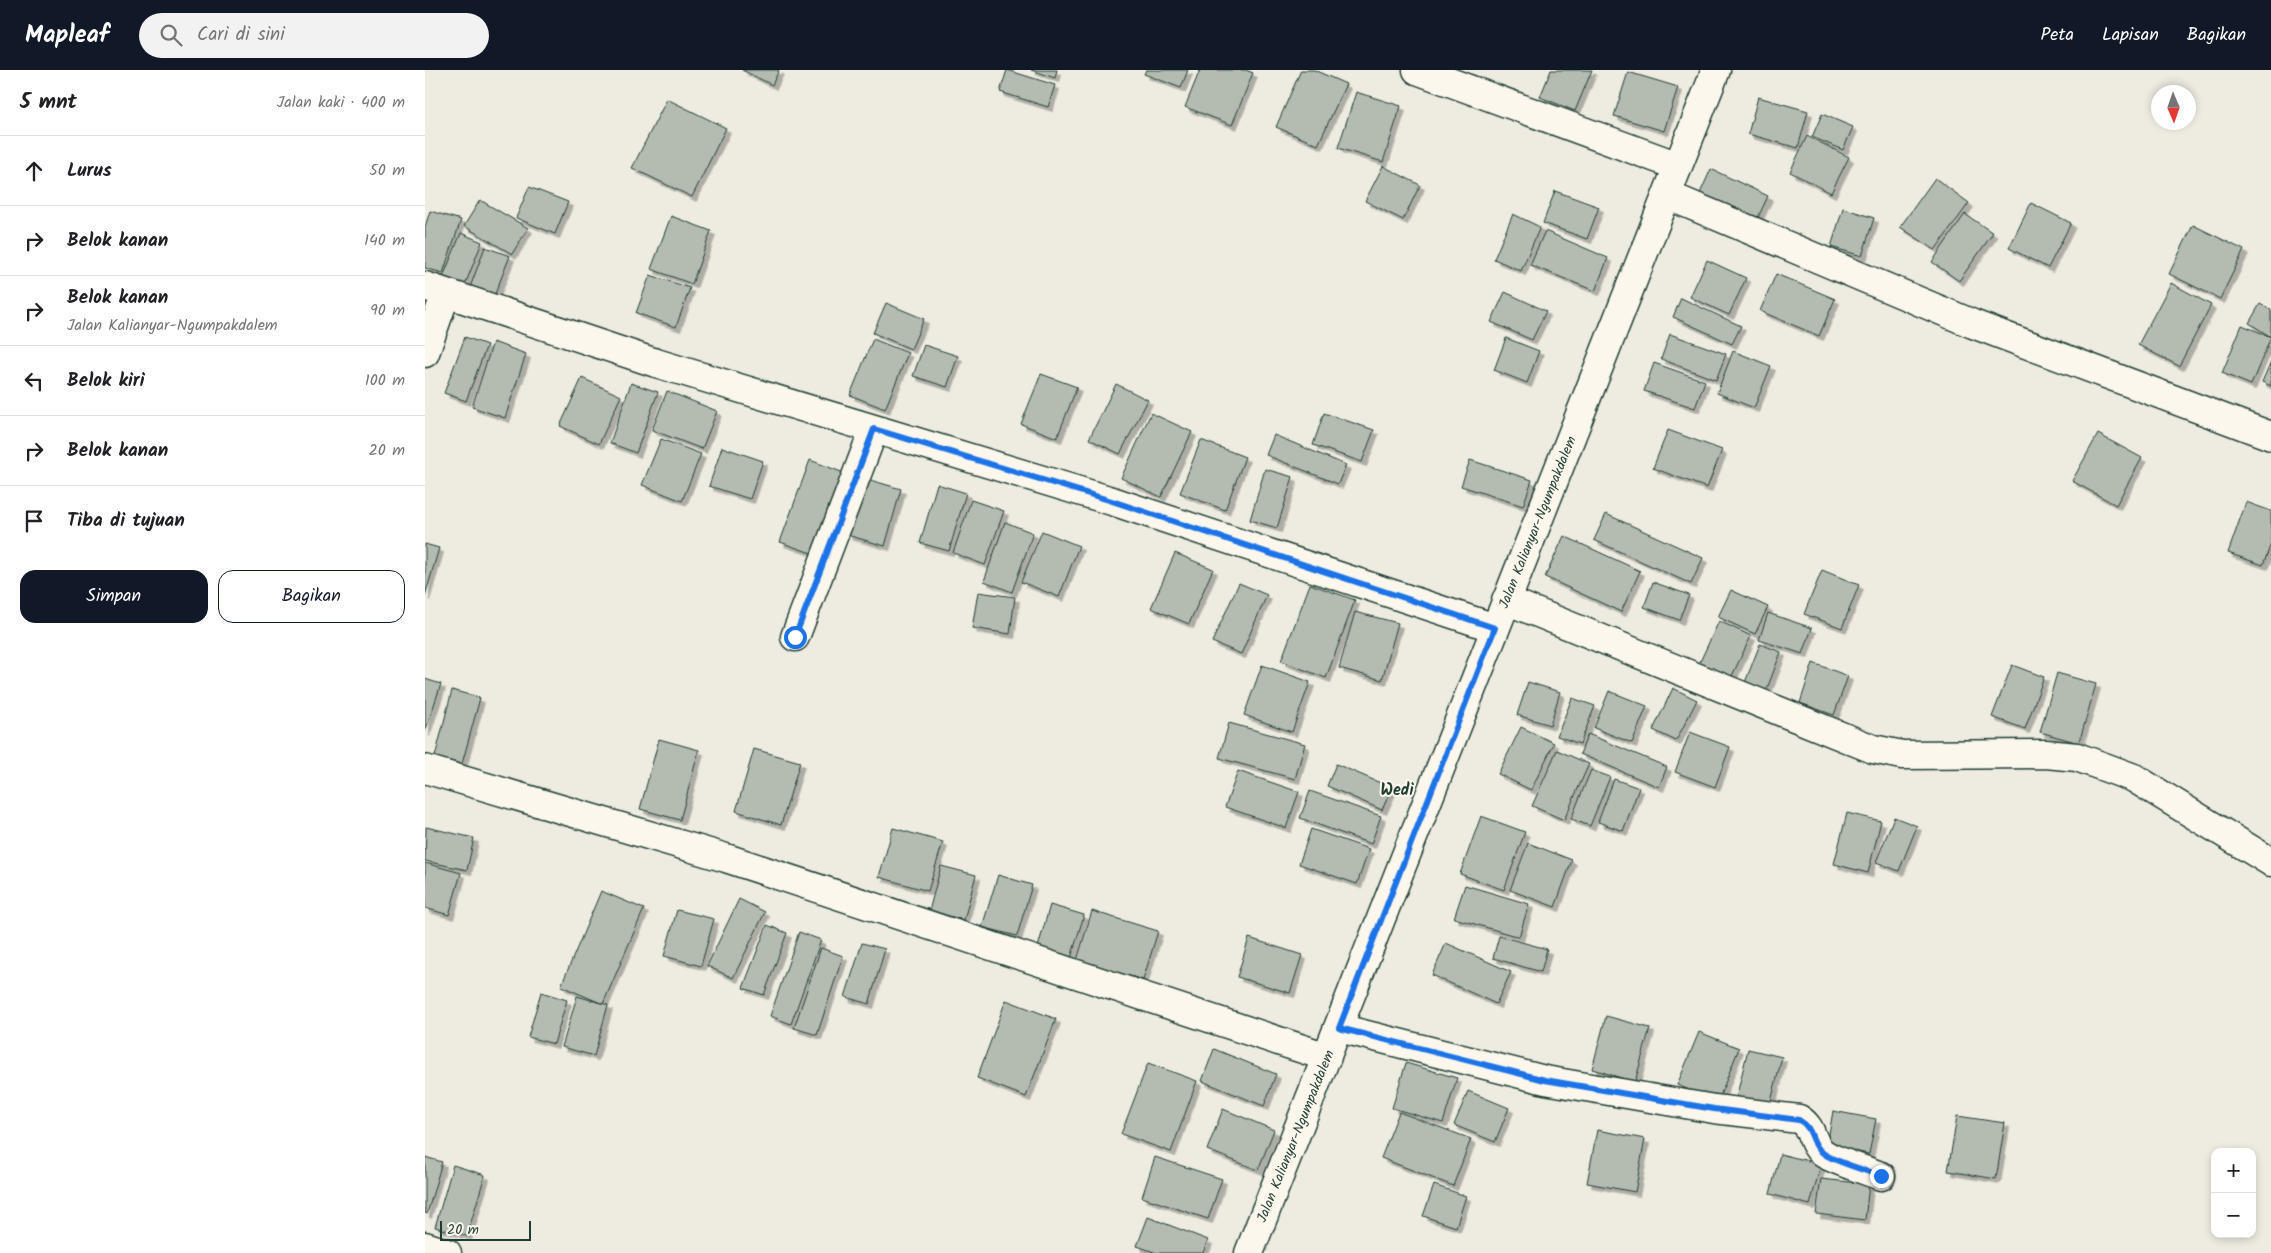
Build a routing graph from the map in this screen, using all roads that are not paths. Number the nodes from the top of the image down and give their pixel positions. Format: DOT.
graph roads {
  1 [pos="1417,70"];
  2 [pos="1716,70"];
  3 [pos="1679,166"];
  4 [pos="1667,194"];
  5 [pos="436,289"];
  6 [pos="425,354"];
  7 [pos="874,429"];
  8 [pos="2271,436"];
  9 [pos="1506,600"];
  10 [pos="1495,628"];
  11 [pos="795,637"];
  12 [pos="425,769"];
  13 [pos="2271,862"];
  14 [pos="1339,1028"];
  15 [pos="1327,1057"];
  16 [pos="1881,1176"];
  17 [pos="425,1246"];
  18 [pos="447,1253"];
  19 [pos="1249,1253"];
  1 -- 3 [label="street"];
  2 -- 3 [label="street, Jalan Kalianyar-Ngumpakdalem"];
  3 -- 4 [label="street, Jalan Kalianyar-Ngumpakdalem"];
  4 -- 8 [label="street"];
  4 -- 9 [label="street, Jalan Kalianyar-Ngumpakdalem"];
  5 -- 6 [label="street"];
  5 -- 7 [label="street"];
  7 -- 10 [label="street"];
  7 -- 11 [label="street"];
  9 -- 10 [label="street, Jalan Kalianyar-Ngumpakdalem"];
  9 -- 13 [label="street"];
  10 -- 14 [label="street, Jalan Kalianyar-Ngumpakdalem"];
  12 -- 15 [label="street"];
  14 -- 15 [label="street, Jalan Kalianyar-Ngumpakdalem"];
  14 -- 16 [label="street"];
  15 -- 19 [label="street, Jalan Kalianyar-Ngumpakdalem"];
  17 -- 18 [label="street"];
}
